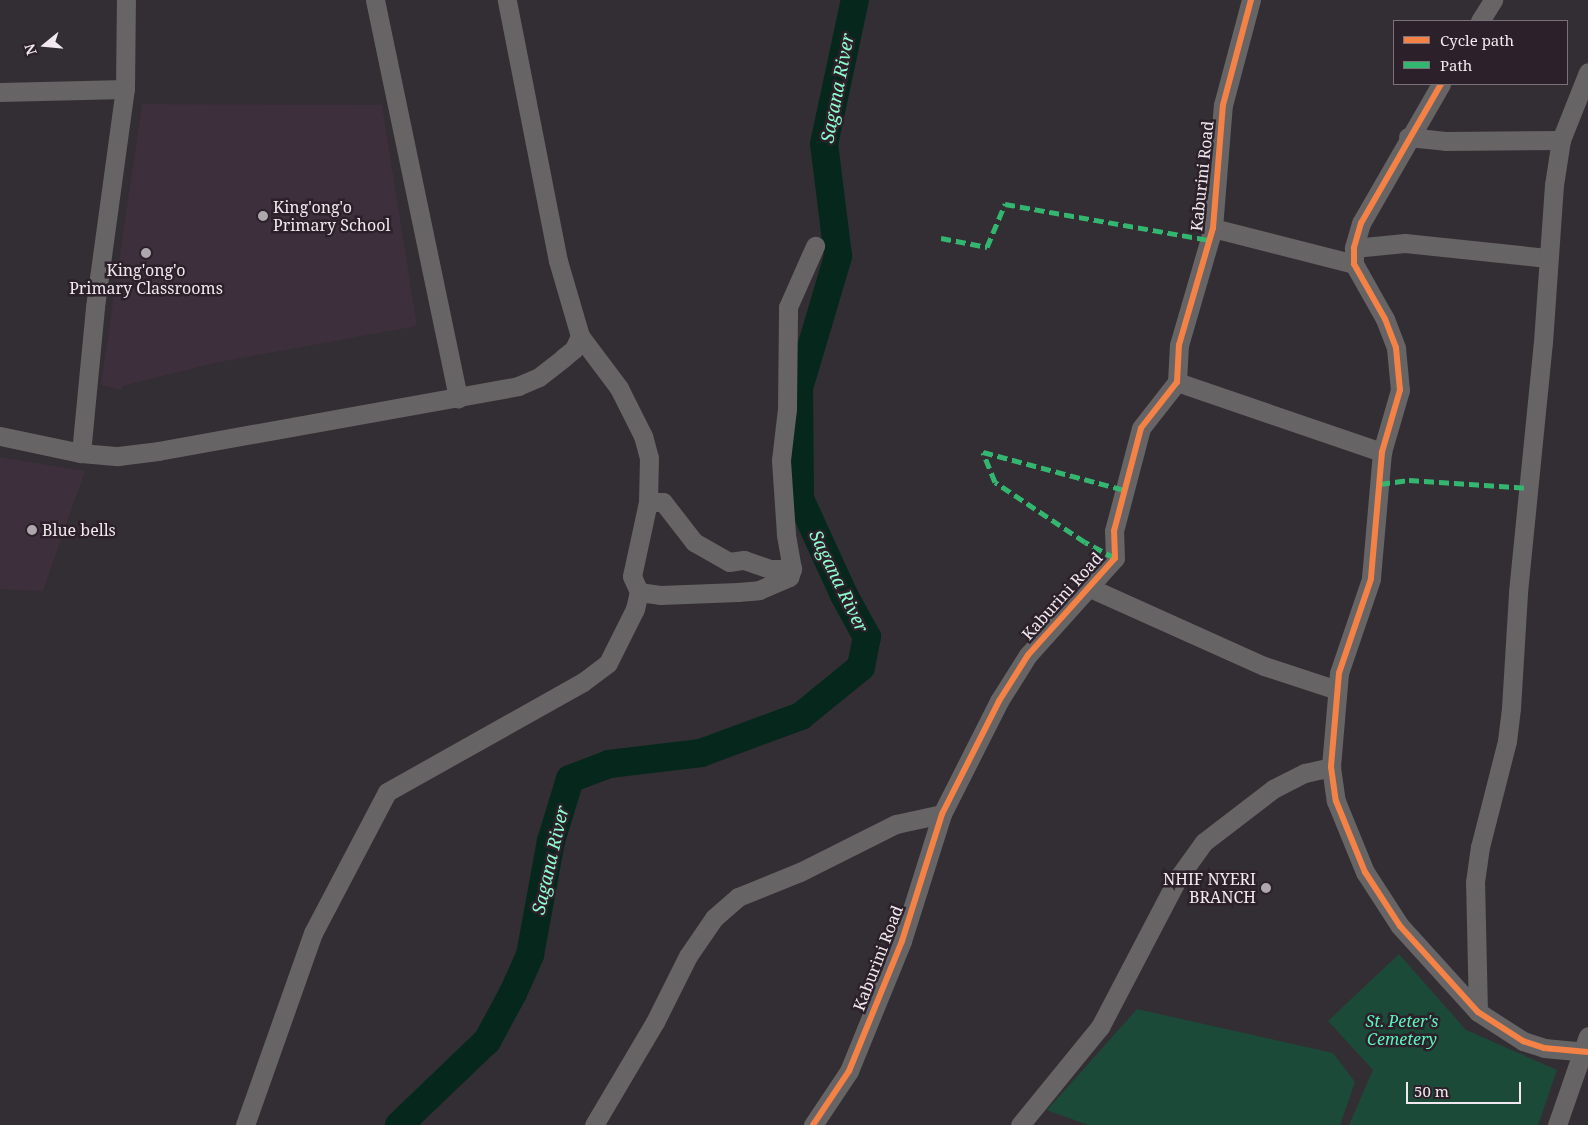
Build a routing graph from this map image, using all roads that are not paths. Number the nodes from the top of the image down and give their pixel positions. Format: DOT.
graph roads {
  1 [pos="126,0"];
  2 [pos="375,0"];
  3 [pos="507,0"];
  4 [pos="1252,0"];
  5 [pos="1493,0"];
  6 [pos="1481,20"];
  7 [pos="1588,72"];
  8 [pos="1441,85"];
  9 [pos="125,89"];
  10 [pos="0,92"];
  11 [pos="1408,137"];
  12 [pos="1561,140"];
  13 [pos="1213,228"];
  14 [pos="815,246"];
  15 [pos="1354,256"];
  16 [pos="1547,258"];
  17 [pos="580,336"];
  18 [pos="1177,382"];
  19 [pos="458,398"];
  20 [pos="0,436"];
  21 [pos="1382,452"];
  22 [pos="81,453"];
  23 [pos="648,502"];
  24 [pos="792,569"];
  25 [pos="1088,588"];
  26 [pos="639,592"];
  27 [pos="1337,690"];
  28 [pos="1331,768"];
  29 [pos="942,814"];
  30 [pos="1478,1012"];
  31 [pos="1586,1047"];
  32 [pos="245,1125"];
  33 [pos="594,1125"];
  34 [pos="813,1125"];
  35 [pos="1020,1125"];
  36 [pos="1557,1125"];
  1 -- 9 [label="street"];
  2 -- 19 [label="street"];
  3 -- 17 [label="street"];
  4 -- 13 [label="street, Kaburini Road"];
  5 -- 6 [label="street"];
  7 -- 12 [label="street"];
  8 -- 11 [label="street"];
  9 -- 10 [label="street"];
  9 -- 22 [label="street"];
  11 -- 12 [label="street"];
  11 -- 15 [label="street"];
  12 -- 16 [label="street"];
  13 -- 15 [label="street"];
  13 -- 18 [label="street, Kaburini Road"];
  14 -- 24 [label="street"];
  15 -- 16 [label="street"];
  15 -- 21 [label="street"];
  16 -- 30 [label="street"];
  17 -- 19 [label="street"];
  17 -- 23 [label="street"];
  18 -- 21 [label="street"];
  18 -- 25 [label="street, Kaburini Road"];
  19 -- 22 [label="street"];
  20 -- 22 [label="street"];
  21 -- 27 [label="street"];
  23 -- 24 [label="street"];
  23 -- 26 [label="street"];
  24 -- 26 [label="street"];
  25 -- 27 [label="street"];
  25 -- 29 [label="street, Kaburini Road"];
  26 -- 32 [label="street"];
  27 -- 28 [label="street"];
  28 -- 30 [label="street"];
  28 -- 35 [label="street"];
  29 -- 33 [label="street"];
  29 -- 34 [label="street, Kaburini Road"];
  30 -- 31 [label="street"];
  31 -- 36 [label="street"];
}
